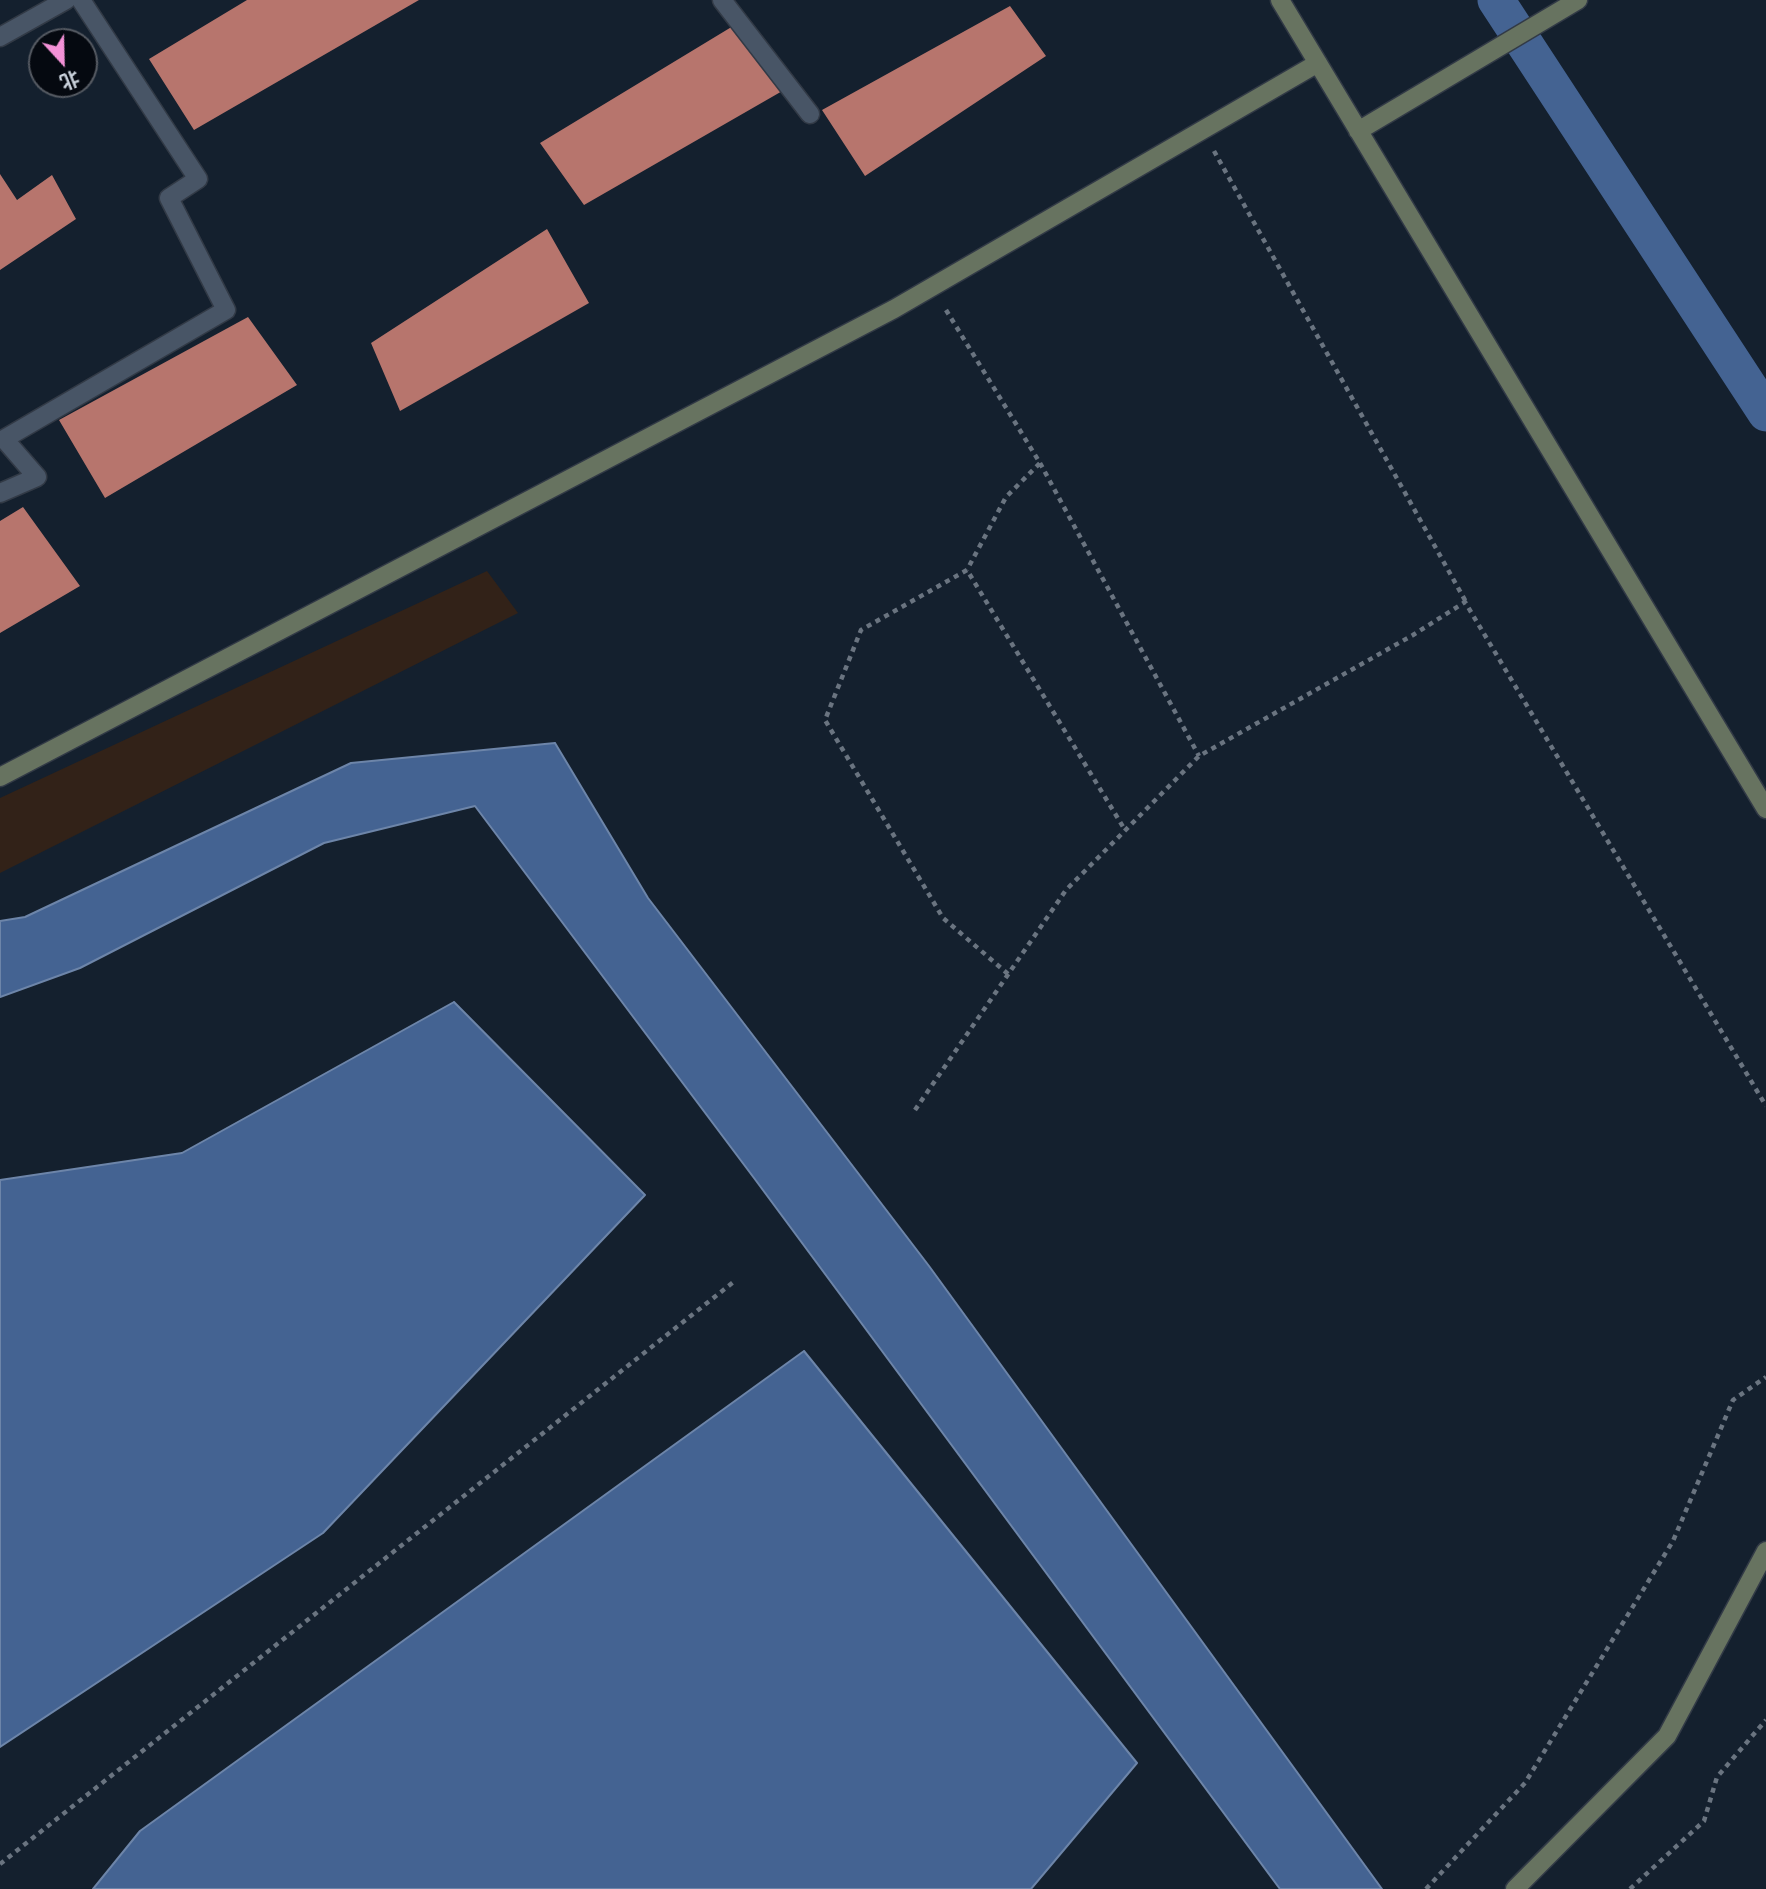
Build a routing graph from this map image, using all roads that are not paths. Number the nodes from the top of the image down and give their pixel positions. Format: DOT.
graph roads {
  1 [pos="66,0"];
  2 [pos="81,0"];
  3 [pos="722,0"];
  4 [pos="1280,0"];
  5 [pos="1578,0"];
  6 [pos="0,37"];
  7 [pos="1318,63"];
  8 [pos="810,114"];
  9 [pos="1358,131"];
  10 [pos="0,493"];
  11 [pos="0,777"];
  12 [pos="1766,809"];
  13 [pos="1766,1551"];
  14 [pos="1515,1889"];
  1 -- 6 [label="street"];
  2 -- 10 [label="street"];
  3 -- 8 [label="street"];
  4 -- 7 [label="street"];
  5 -- 9 [label="street"];
  7 -- 9 [label="street"];
  7 -- 11 [label="street"];
  9 -- 12 [label="street"];
  13 -- 14 [label="street"];
}
